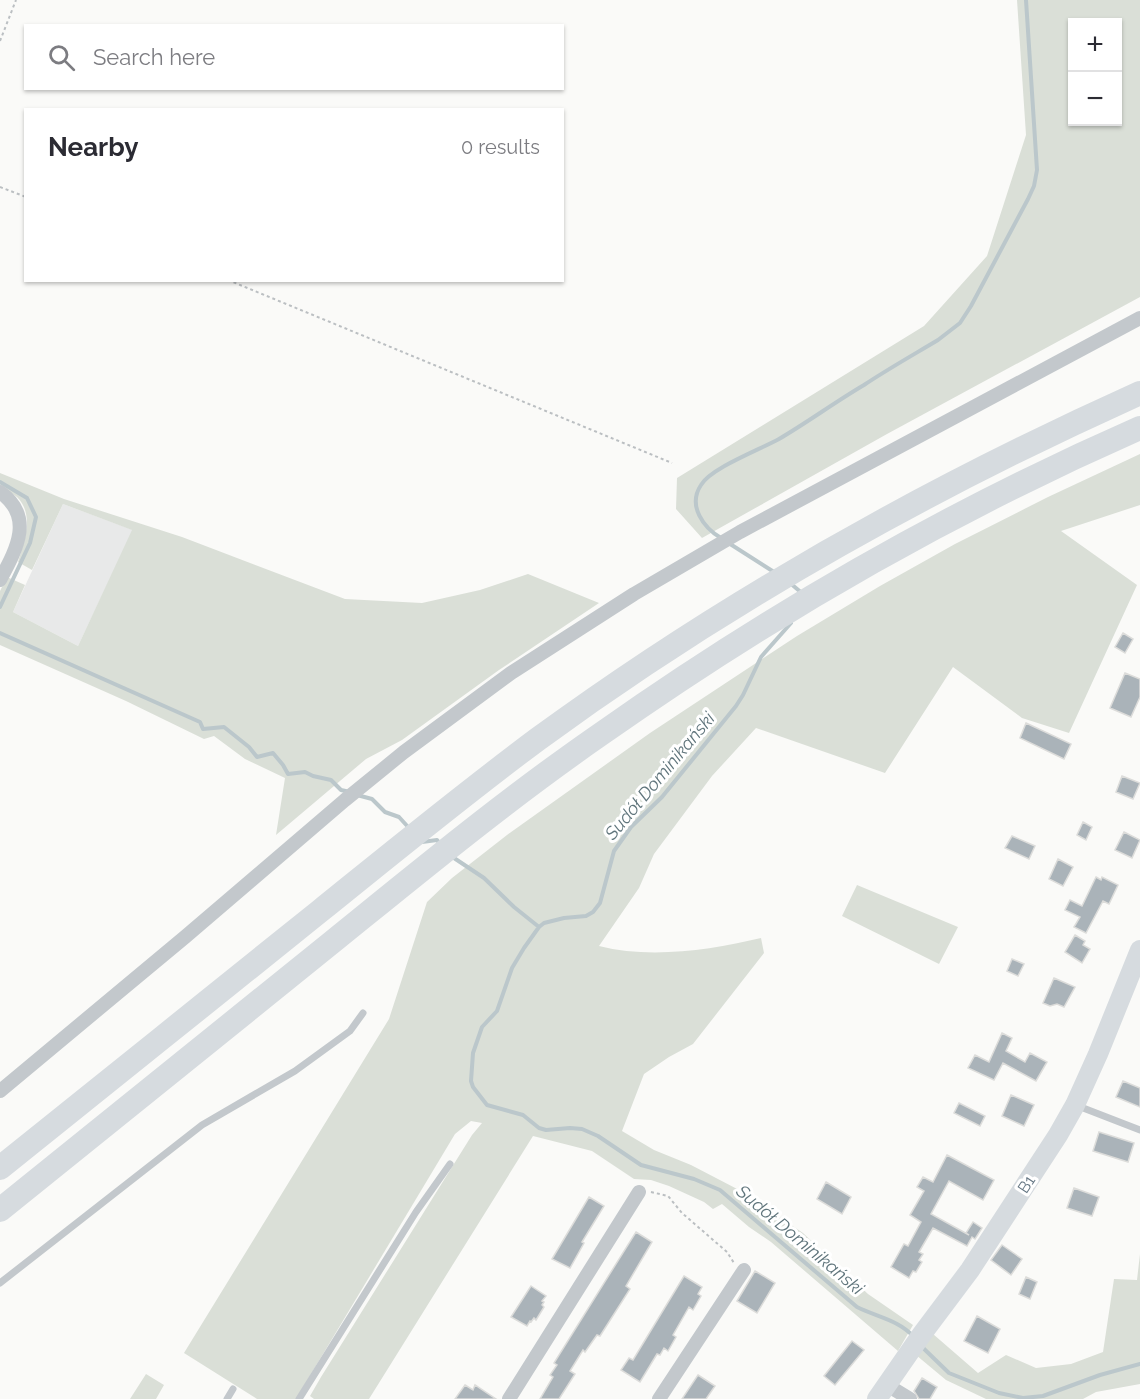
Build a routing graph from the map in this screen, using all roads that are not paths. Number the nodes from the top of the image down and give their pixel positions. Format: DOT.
graph roads {
  1 [pos="1140,318"];
  2 [pos="1140,393"];
  3 [pos="1140,428"];
  4 [pos="0,492"];
  5 [pos="0,580"];
  6 [pos="1140,950"];
  7 [pos="363,1013"];
  8 [pos="0,1091"];
  9 [pos="1075,1105"];
  10 [pos="1140,1130"];
  11 [pos="450,1164"];
  12 [pos="0,1168"];
  13 [pos="639,1192"];
  14 [pos="0,1210"];
  15 [pos="742,1273"];
  16 [pos="0,1283"];
  17 [pos="233,1389"];
  18 [pos="882,1392"];
  19 [pos="227,1399"];
  20 [pos="300,1399"];
  21 [pos="509,1399"];
  22 [pos="659,1399"];
  23 [pos="910,1399"];
  1 -- 8 [label="street"];
  2 -- 12 [label="highway"];
  3 -- 14 [label="highway"];
  4 -- 5 [label="street"];
  6 -- 9 [label="street, B1"];
  7 -- 16 [label="lane"];
  9 -- 10 [label="lane"];
  9 -- 18 [label="street, B1"];
  11 -- 20 [label="lane"];
  13 -- 21 [label="street"];
  15 -- 22 [label="street"];
  17 -- 19 [label="lane"];
  18 -- 23 [label="street"];
}
